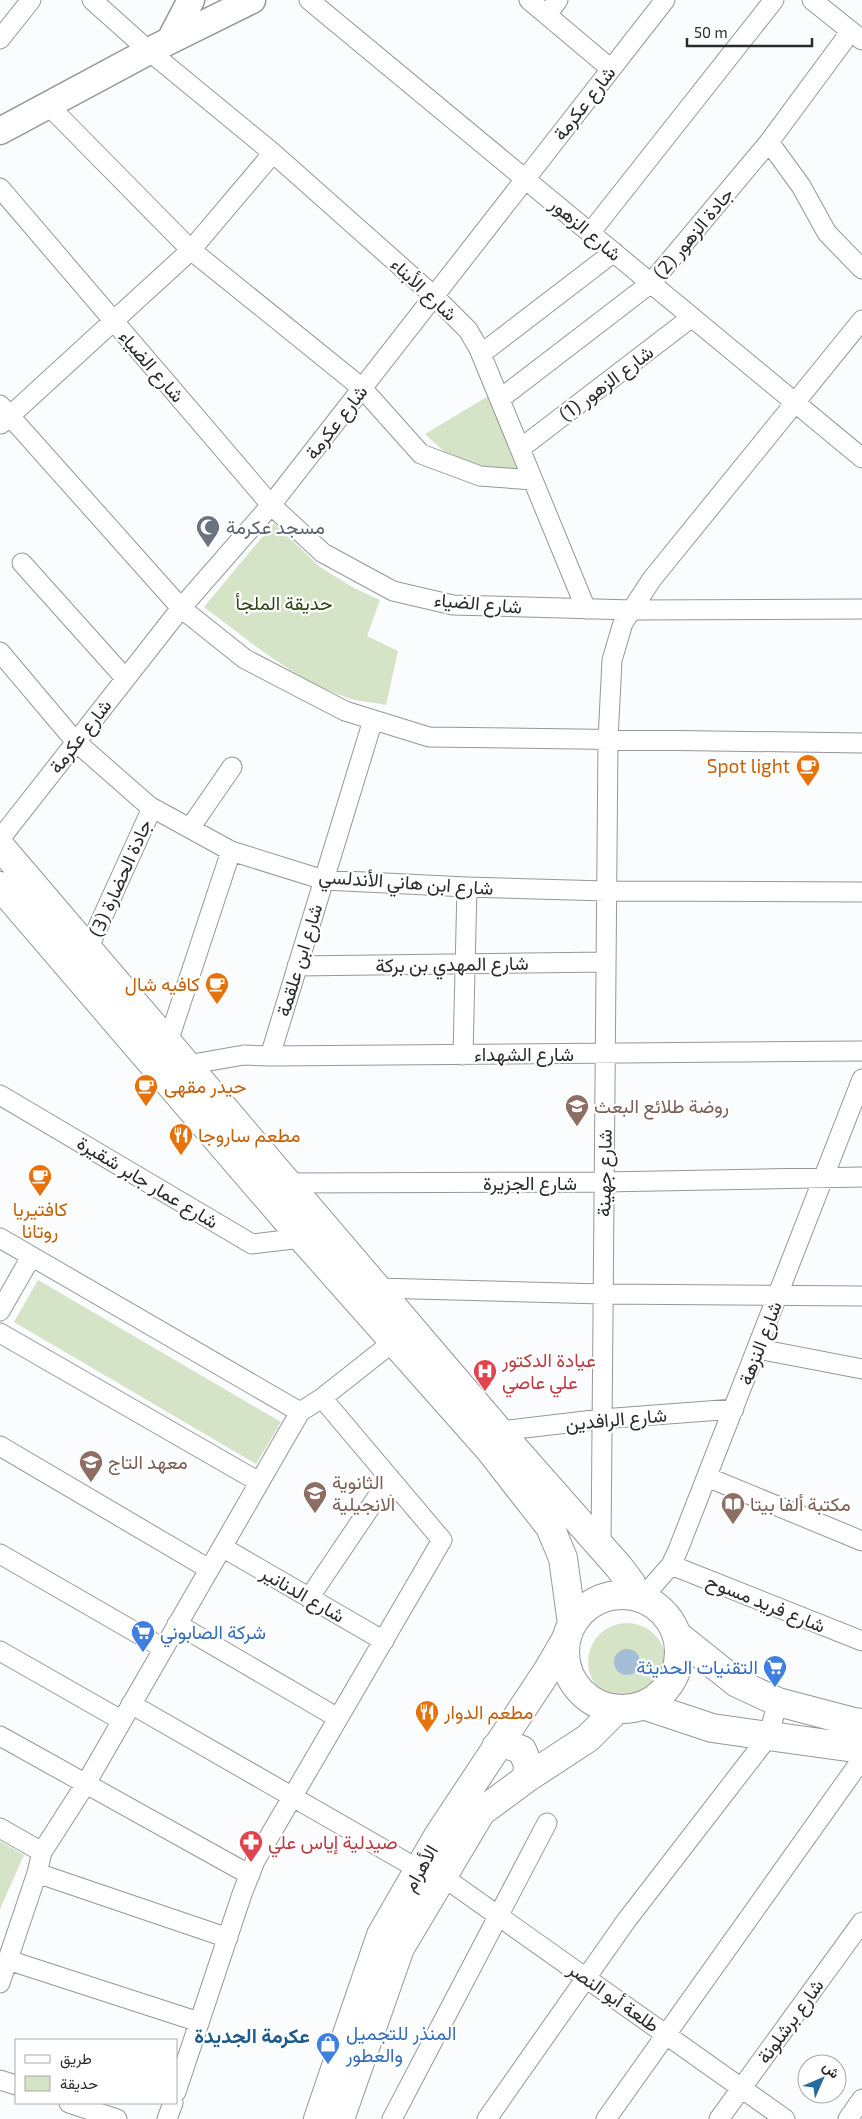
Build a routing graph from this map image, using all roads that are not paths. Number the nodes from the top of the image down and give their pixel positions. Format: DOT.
graph roads {
  1 [pos="31,0"];
  2 [pos="92,0"];
  3 [pos="191,0"];
  4 [pos="252,0"];
  5 [pos="309,0"];
  6 [pos="529,0"];
  7 [pos="558,0"];
  8 [pos="665,0"];
  9 [pos="774,0"];
  10 [pos="812,0"];
  11 [pos="547,15"];
  12 [pos="858,34"];
  13 [pos="0,39"];
  14 [pos="160,46"];
  15 [pos="610,70"];
  16 [pos="49,106"];
  17 [pos="0,130"];
  18 [pos="768,142"];
  19 [pos="273,153"];
  20 [pos="525,179"];
  21 [pos="0,188"];
  22 [pos="590,233"];
  23 [pos="191,250"];
  24 [pos="614,252"];
  25 [pos="862,269"];
  26 [pos="651,283"];
  27 [pos="434,296"];
  28 [pos="692,317"];
  29 [pos="112,320"];
  30 [pos="862,320"];
  31 [pos="481,354"];
  32 [pos="362,388"];
  33 [pos="500,399"];
  34 [pos="795,403"];
  35 [pos="3,415"];
  36 [pos="520,448"];
  37 [pos="862,458"];
  38 [pos="533,480"];
  39 [pos="271,505"];
  40 [pos="22,563"];
  41 [pos="181,608"];
  42 [pos="586,608"];
  43 [pos="862,609"];
  44 [pos="632,610"];
  45 [pos="0,652"];
  46 [pos="125,678"];
  47 [pos="372,720"];
  48 [pos="608,740"];
  49 [pos="75,741"];
  50 [pos="862,743"];
  51 [pos="232,767"];
  52 [pos="152,808"];
  53 [pos="190,828"];
  54 [pos="0,839"];
  55 [pos="0,846"];
  56 [pos="231,851"];
  57 [pos="324,880"];
  58 [pos="0,886"];
  59 [pos="467,887"];
  60 [pos="607,890"];
  61 [pos="862,892"];
  62 [pos="88,948"];
  63 [pos="606,962"];
  64 [pos="465,964"];
  65 [pos="297,966"];
  66 [pos="168,1042"];
  67 [pos="862,1051"];
  68 [pos="605,1054"];
  69 [pos="463,1055"];
  70 [pos="270,1056"];
  71 [pos="187,1065"];
  72 [pos="862,1079"];
  73 [pos="0,1095"];
  74 [pos="824,1177"];
  75 [pos="862,1177"];
  76 [pos="604,1182"];
  77 [pos="288,1183"];
  78 [pos="0,1238"];
  79 [pos="302,1238"];
  80 [pos="31,1257"];
  81 [pos="377,1288"];
  82 [pos="603,1294"];
  83 [pos="778,1296"];
  84 [pos="862,1296"];
  85 [pos="0,1311"];
  86 [pos="0,1333"];
  87 [pos="393,1342"];
  88 [pos="758,1350"];
  89 [pos="862,1369"];
  90 [pos="322,1398"];
  91 [pos="734,1409"];
  92 [pos="300,1412"];
  93 [pos="602,1419"];
  94 [pos="499,1431"];
  95 [pos="0,1446"];
  96 [pos="707,1476"];
  97 [pos="390,1478"];
  98 [pos="260,1482"];
  99 [pos="862,1541"];
  100 [pos="222,1547"];
  101 [pos="601,1547"];
  102 [pos="0,1554"];
  103 [pos="670,1565"];
  104 [pos="209,1569"];
  105 [pos="639,1597"];
  106 [pos="309,1598"];
  107 [pos="177,1624"];
  108 [pos="569,1632"];
  109 [pos="677,1635"];
  110 [pos="384,1641"];
  111 [pos="862,1641"];
  112 [pos="163,1648"];
  113 [pos="0,1651"];
  114 [pos="778,1702"];
  115 [pos="131,1704"];
  116 [pos="643,1705"];
  117 [pos="616,1709"];
  118 [pos="338,1718"];
  119 [pos="121,1720"];
  120 [pos="862,1723"];
  121 [pos="0,1736"];
  122 [pos="768,1737"];
  123 [pos="496,1747"];
  124 [pos="862,1749"];
  125 [pos="862,1759"];
  126 [pos="527,1778"];
  127 [pos="85,1785"];
  128 [pos="293,1796"];
  129 [pos="547,1823"];
  130 [pos="0,1828"];
  131 [pos="42,1852"];
  132 [pos="37,1873"];
  133 [pos="430,1873"];
  134 [pos="250,1875"];
  135 [pos="499,1916"];
  136 [pos="862,1922"];
  137 [pos="7,1935"];
  138 [pos="228,1938"];
  139 [pos="8,1960"];
  140 [pos="587,1978"];
  141 [pos="0,1984"];
  142 [pos="200,2022"];
  143 [pos="667,2035"];
  144 [pos="0,2080"];
  145 [pos="15,2085"];
  146 [pos="178,2086"];
  147 [pos="741,2088"];
  148 [pos="862,2099"];
  149 [pos="72,2104"];
  150 [pos="172,2104"];
  151 [pos="339,2118"];
  152 [pos="117,2119"];
  153 [pos="167,2119"];
  154 [pos="392,2119"];
  155 [pos="487,2119"];
  156 [pos="606,2119"];
  157 [pos="719,2119"];
  158 [pos="785,2119"];
  159 [pos="848,2119"];
  1 -- 13 [label="street"];
  2 -- 14 [label="street, شارع الأبناء"];
  3 -- 14 [label="main road"];
  4 -- 14 [label="main road"];
  5 -- 20 [label="street, شارع الزهور"];
  6 -- 11 [label="street"];
  7 -- 11 [label="street"];
  8 -- 15 [label="street, شارع عكرمة"];
  9 -- 22 [label="street"];
  10 -- 12 [label="street"];
  11 -- 15 [label="street"];
  12 -- 18 [label="street, جادة الزهور (2)"];
  14 -- 16 [label="main road"];
  14 -- 19 [label="street, شارع الأبناء"];
  15 -- 20 [label="street, شارع عكرمة"];
  16 -- 17 [label="main road"];
  16 -- 23 [label="street"];
  18 -- 25 [label="street"];
  18 -- 26 [label="street, جادة الزهور (2)"];
  19 -- 23 [label="street"];
  19 -- 27 [label="street, شارع الأبناء"];
  20 -- 22 [label="street, شارع الزهور"];
  20 -- 27 [label="street, شارع عكرمة"];
  21 -- 29 [label="street, شارع الضياء"];
  22 -- 24 [label="street, شارع الزهور"];
  23 -- 29 [label="street"];
  23 -- 32 [label="street"];
  24 -- 26 [label="street, شارع الزهور"];
  24 -- 31 [label="street"];
  26 -- 28 [label="street, شارع الزهور"];
  26 -- 33 [label="street, جادة الزهور (2)"];
  27 -- 31 [label="street, شارع الأبناء"];
  27 -- 32 [label="street, شارع عكرمة"];
  28 -- 34 [label="street, شارع الزهور"];
  28 -- 36 [label="street, شارع الزهور (1)"];
  29 -- 35 [label="street"];
  29 -- 39 [label="street, شارع الضياء"];
  30 -- 34 [label="street, شارع جهينة"];
  31 -- 33 [label="street, شارع الأبناء"];
  32 -- 38 [label="street"];
  32 -- 39 [label="street, شارع عكرمة"];
  33 -- 36 [label="street, شارع الأبناء"];
  34 -- 37 [label="street, شارع الزهور"];
  34 -- 44 [label="street, شارع جهينة"];
  35 -- 41 [label="street"];
  36 -- 38 [label="street, شارع الأبناء"];
  38 -- 42 [label="street, شارع الأبناء"];
  39 -- 41 [label="street, شارع عكرمة"];
  39 -- 42 [label="street, شارع الضياء"];
  40 -- 46 [label="street"];
  41 -- 46 [label="street, شارع عكرمة"];
  41 -- 47 [label="street"];
  42 -- 44 [label="street, شارع الضياء"];
  43 -- 44 [label="street, شارع الضياء"];
  44 -- 48 [label="street, شارع جهينة"];
  45 -- 49 [label="street, شارع ابن هاني الأندلسي"];
  46 -- 49 [label="street, شارع عكرمة"];
  47 -- 48 [label="street"];
  47 -- 57 [label="street, شارع ابن علقمة"];
  48 -- 50 [label="street"];
  48 -- 60 [label="street, شارع جهينة"];
  49 -- 52 [label="street, شارع ابن هاني الأندلسي"];
  49 -- 54 [label="street, شارع عكرمة"];
  51 -- 53 [label="street"];
  52 -- 53 [label="street, شارع ابن هاني الأندلسي"];
  52 -- 62 [label="street, جادة الحضارة (3)"];
  53 -- 56 [label="street, شارع ابن هاني الأندلسي"];
  55 -- 62 [label="main road"];
  56 -- 57 [label="street, شارع ابن هاني الأندلسي"];
  56 -- 66 [label="street"];
  57 -- 59 [label="street, شارع ابن هاني الأندلسي"];
  57 -- 65 [label="street, شارع ابن علقمة"];
  58 -- 79 [label="main road"];
  59 -- 60 [label="street, شارع ابن هاني الأندلسي"];
  59 -- 64 [label="street"];
  60 -- 61 [label="street, شارع ابن هاني الأندلسي"];
  60 -- 63 [label="street, شارع جهينة"];
  62 -- 66 [label="main road"];
  63 -- 64 [label="street, شارع المهدي بن بركة"];
  63 -- 68 [label="street, شارع جهينة"];
  64 -- 65 [label="street, شارع المهدي بن بركة"];
  64 -- 69 [label="street"];
  65 -- 70 [label="street, شارع ابن علقمة"];
  66 -- 71 [label="main road"];
  67 -- 68 [label="street, شارع الشهداء"];
  68 -- 69 [label="street, شارع الشهداء"];
  68 -- 76 [label="street, شارع جهينة"];
  69 -- 70 [label="street, شارع الشهداء"];
  70 -- 71 [label="street, شارع الشهداء"];
  71 -- 77 [label="main road"];
  72 -- 74 [label="street, شارع النزهة"];
  73 -- 79 [label="street, شارع عمار جابر شقيرة"];
  74 -- 75 [label="street, شارع الجزيرة"];
  74 -- 76 [label="street, شارع الجزيرة"];
  74 -- 83 [label="street, شارع النزهة"];
  76 -- 77 [label="street, شارع الجزيرة"];
  76 -- 82 [label="street, شارع جهينة"];
  77 -- 81 [label="main road"];
  78 -- 80 [label="street"];
  79 -- 87 [label="main road"];
  80 -- 85 [label="street"];
  80 -- 92 [label="street"];
  81 -- 82 [label="street"];
  81 -- 94 [label="main road"];
  82 -- 83 [label="street"];
  82 -- 93 [label="street, شارع جهينة"];
  83 -- 84 [label="street"];
  83 -- 88 [label="street, شارع النزهة"];
  86 -- 98 [label="street"];
  87 -- 90 [label="street"];
  87 -- 108 [label="main road"];
  88 -- 89 [label="street"];
  88 -- 91 [label="street, شارع النزهة"];
  90 -- 92 [label="street"];
  90 -- 97 [label="street"];
  91 -- 93 [label="street, شارع الرافدين"];
  91 -- 96 [label="street, شارع النزهة"];
  92 -- 98 [label="street"];
  93 -- 94 [label="street, شارع الرافدين"];
  93 -- 101 [label="street, شارع جهينة"];
  94 -- 101 [label="main road"];
  95 -- 104 [label="street"];
  96 -- 99 [label="street"];
  96 -- 103 [label="street, شارع النزهة"];
  97 -- 106 [label="street"];
  97 -- 110 [label="street"];
  98 -- 100 [label="street"];
  100 -- 104 [label="street"];
  100 -- 106 [label="street, شارع الدنانير"];
  101 -- 105 [label="main road"];
  102 -- 112 [label="street"];
  103 -- 105 [label="street, شارع النزهة"];
  103 -- 111 [label="street, شارع فريد مسوح"];
  104 -- 107 [label="street"];
  105 -- 108 [label="main road"];
  105 -- 109 [label="main road"];
  106 -- 110 [label="street, شارع الدنانير"];
  107 -- 112 [label="street"];
  107 -- 118 [label="street"];
  108 -- 117 [label="main road"];
  108 -- 123 [label="main road, الأهرام"];
  109 -- 114 [label="main road"];
  109 -- 116 [label="main road"];
  110 -- 118 [label="street"];
  112 -- 115 [label="street"];
  113 -- 119 [label="street"];
  114 -- 120 [label="main road"];
  114 -- 122 [label="street"];
  115 -- 119 [label="street"];
  115 -- 128 [label="street, طلعة أبو النصر"];
  116 -- 117 [label="main road"];
  116 -- 122 [label="main road"];
  117 -- 126 [label="main road, الأهرام"];
  118 -- 128 [label="street"];
  119 -- 127 [label="street"];
  121 -- 127 [label="street"];
  122 -- 124 [label="main road"];
  122 -- 140 [label="street"];
  123 -- 126 [label="main road"];
  123 -- 133 [label="main road, الأهرام"];
  125 -- 143 [label="street"];
  126 -- 133 [label="main road, الأهرام"];
  127 -- 131 [label="street"];
  127 -- 134 [label="street"];
  128 -- 133 [label="street, طلعة أبو النصر"];
  128 -- 134 [label="street"];
  129 -- 135 [label="street"];
  130 -- 131 [label="street"];
  131 -- 132 [label="street"];
  132 -- 137 [label="street"];
  132 -- 138 [label="street"];
  133 -- 135 [label="street, طلعة أبو النصر"];
  133 -- 151 [label="main road, الأهرام"];
  134 -- 138 [label="street"];
  135 -- 140 [label="street, طلعة أبو النصر"];
  135 -- 154 [label="street"];
  136 -- 147 [label="street, شارع برشلونة"];
  137 -- 139 [label="street"];
  138 -- 142 [label="street"];
  139 -- 141 [label="street"];
  139 -- 142 [label="street"];
  140 -- 143 [label="street, طلعة أبو النصر"];
  140 -- 155 [label="street"];
  142 -- 146 [label="street"];
  143 -- 147 [label="street, طلعة أبو النصر"];
  143 -- 156 [label="street"];
  144 -- 145 [label="street"];
  147 -- 157 [label="street, شارع برشلونة"];
  147 -- 158 [label="street, طلعة أبو النصر"];
  148 -- 159 [label="street"];
  149 -- 152 [label="street"];
  150 -- 153 [label="street"];
}
